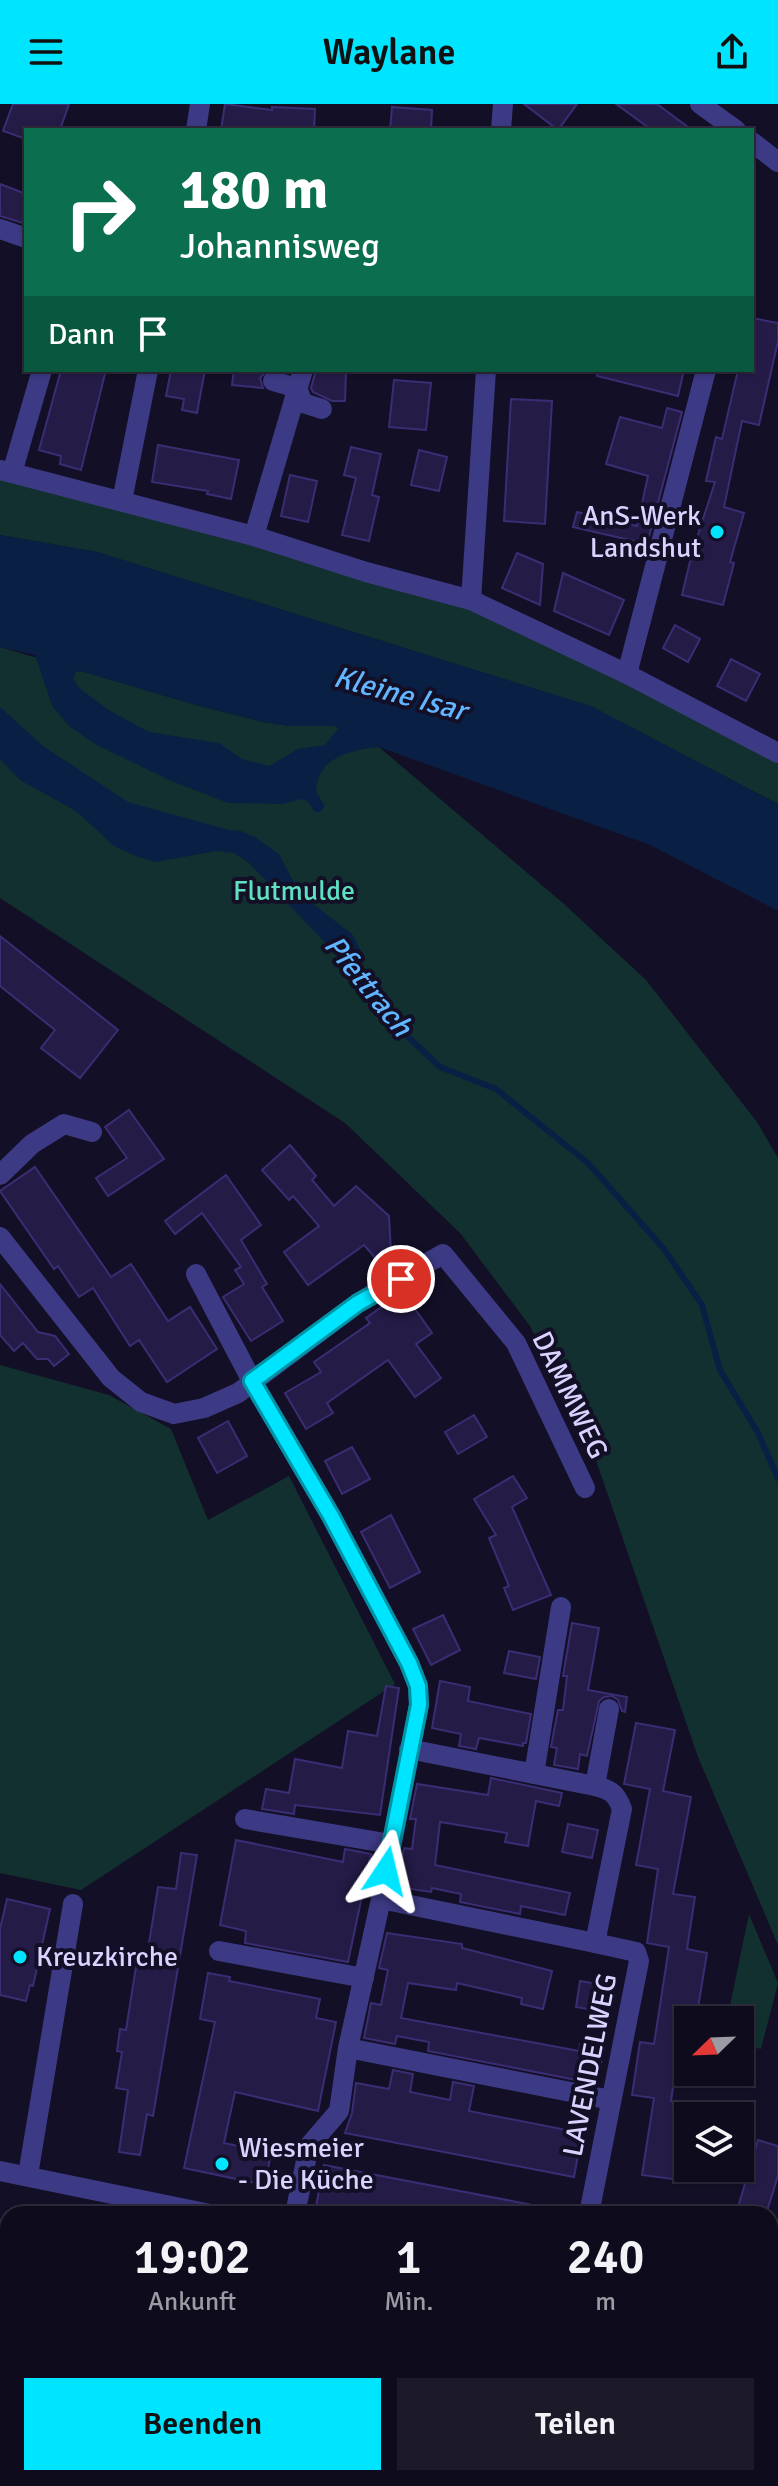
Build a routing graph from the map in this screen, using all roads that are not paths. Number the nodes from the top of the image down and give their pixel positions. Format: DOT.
graph roads {
  1 [pos="200,104"];
  2 [pos="503,104"];
  3 [pos="700,104"];
  4 [pos="196,128"];
  5 [pos="501,128"];
  6 [pos="733,128"];
  7 [pos="754,146"];
  8 [pos="777,158"];
  9 [pos="0,229"];
  10 [pos="24,237"];
  11 [pos="41,372"];
  12 [pos="148,372"];
  13 [pos="486,372"];
  14 [pos="705,372"];
  15 [pos="300,379"];
  16 [pos="273,381"];
  17 [pos="322,409"];
  18 [pos="6,472"];
  19 [pos="122,501"];
  20 [pos="254,536"];
  21 [pos="471,600"];
  22 [pos="627,674"];
  23 [pos="778,753"];
  24 [pos="92,1132"];
  25 [pos="0,1175"];
  26 [pos="0,1237"];
  27 [pos="196,1274"];
  28 [pos="252,1381"];
  29 [pos="585,1488"];
  30 [pos="561,1607"];
  31 [pos="609,1709"];
  32 [pos="409,1749"];
  33 [pos="534,1774"];
  34 [pos="595,1786"];
  35 [pos="245,1819"];
  36 [pos="391,1844"];
  37 [pos="381,1899"];
  38 [pos="73,1904"];
  39 [pos="595,1943"];
  40 [pos="219,1951"];
  41 [pos="364,1978"];
  42 [pos="348,2048"];
  43 [pos="611,2100"];
  44 [pos="0,2171"];
  45 [pos="28,2175"];
  46 [pos="173,2206"];
  47 [pos="297,2206"];
  48 [pos="591,2206"];
  1 -- 4 [label="street"];
  2 -- 5 [label="street"];
  3 -- 6 [label="street"];
  7 -- 8 [label="street"];
  9 -- 10 [label="street"];
  11 -- 18 [label="street"];
  12 -- 19 [label="street"];
  13 -- 21 [label="street"];
  14 -- 22 [label="street"];
  15 -- 16 [label="street"];
  15 -- 17 [label="street"];
  15 -- 20 [label="street"];
  18 -- 19 [label="street"];
  19 -- 20 [label="street"];
  20 -- 21 [label="street"];
  21 -- 22 [label="street"];
  22 -- 23 [label="street"];
  24 -- 25 [label="street"];
  26 -- 28 [label="street"];
  27 -- 28 [label="street"];
  28 -- 29 [label="street, DAMMWEG"];
  28 -- 32 [label="street"];
  30 -- 33 [label="street"];
  31 -- 34 [label="street"];
  32 -- 33 [label="street"];
  32 -- 36 [label="street"];
  33 -- 34 [label="street"];
  34 -- 39 [label="street, LAVENDELWEG"];
  35 -- 36 [label="street"];
  36 -- 37 [label="street"];
  37 -- 39 [label="street"];
  37 -- 41 [label="street"];
  38 -- 45 [label="street"];
  39 -- 43 [label="street, LAVENDELWEG"];
  40 -- 41 [label="street"];
  41 -- 42 [label="street"];
  42 -- 43 [label="street"];
  42 -- 47 [label="street"];
  43 -- 48 [label="street, LAVENDELWEG"];
  44 -- 45 [label="street"];
  45 -- 46 [label="street"];
}
